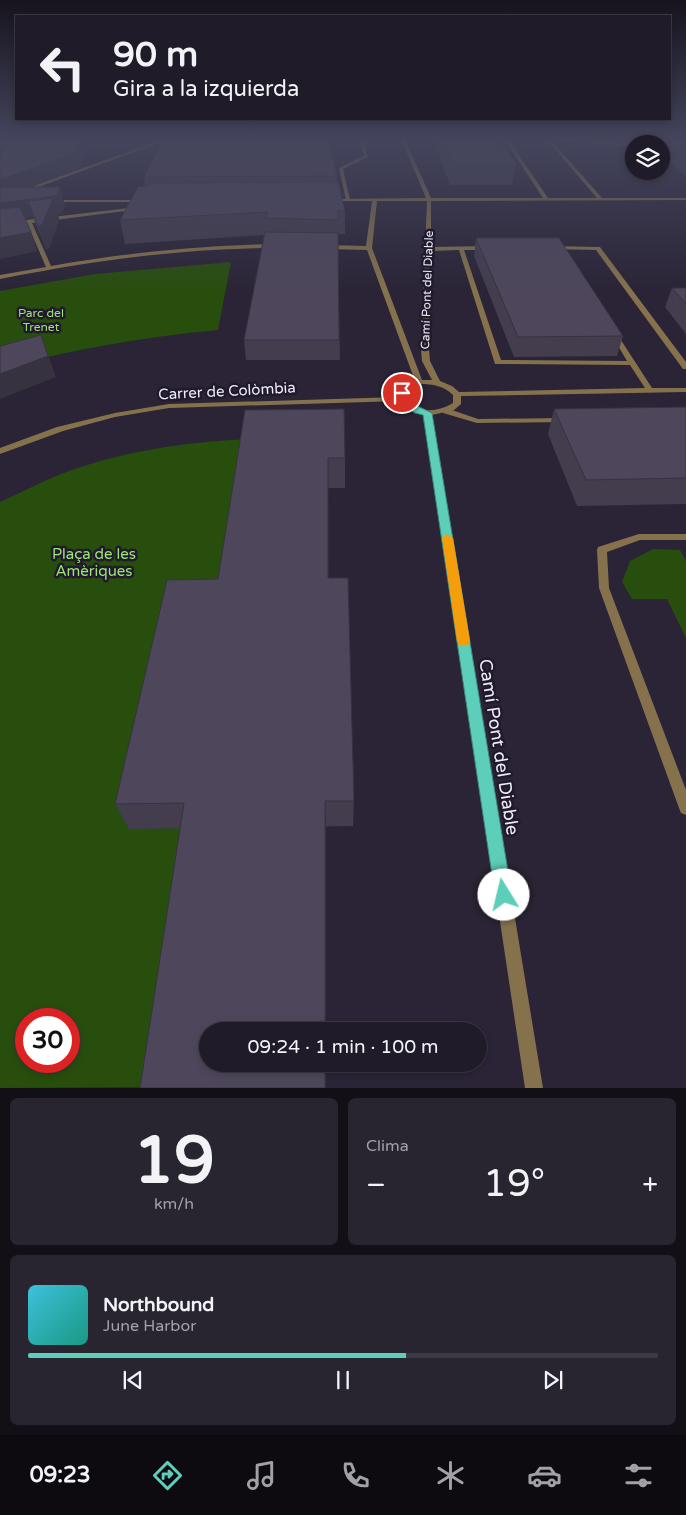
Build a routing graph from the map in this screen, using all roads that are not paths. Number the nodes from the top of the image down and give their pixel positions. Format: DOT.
graph roads {
  1 [pos="30,190"];
  2 [pos="346,190"];
  3 [pos="425,190"];
  4 [pos="540,190"];
  5 [pos="593,190"];
  6 [pos="600,198"];
  7 [pos="546,199"];
  8 [pos="686,199"];
  9 [pos="323,200"];
  10 [pos="348,200"];
  11 [pos="375,200"];
  12 [pos="429,200"];
  13 [pos="0,201"];
  14 [pos="48,201"];
  15 [pos="155,201"];
  16 [pos="13,202"];
  17 [pos="148,207"];
  18 [pos="28,221"];
  19 [pos="0,225"];
  20 [pos="284,246"];
  21 [pos="322,247"];
  22 [pos="549,247"];
  23 [pos="559,247"];
  24 [pos="369,248"];
  25 [pos="461,248"];
  26 [pos="500,248"];
  27 [pos="428,249"];
  28 [pos="564,255"];
  29 [pos="49,267"];
  30 [pos="0,277"];
  31 [pos="611,330"];
  32 [pos="682,357"];
  33 [pos="632,363"];
  34 [pos="686,367"];
  35 [pos="419,382"];
  36 [pos="437,383"];
  37 [pos="686,390"];
  38 [pos="650,391"];
  39 [pos="457,394"];
  40 [pos="402,399"];
  41 [pos="446,411"];
  42 [pos="428,413"];
  43 [pos="568,420"];
  44 [pos="0,451"];
  45 [pos="686,537"];
  46 [pos="686,808"];
  47 [pos="534,1088"];
  1 -- 13 [label="street"];
  2 -- 10 [label="street"];
  3 -- 12 [label="street, Camí Pont del Diable"];
  4 -- 7 [label="street"];
  5 -- 6 [label="street"];
  6 -- 7 [label="street"];
  6 -- 8 [label="street"];
  7 -- 12 [label="street"];
  9 -- 10 [label="street"];
  10 -- 11 [label="street"];
  11 -- 12 [label="street"];
  11 -- 24 [label="street"];
  12 -- 27 [label="street, Camí Pont del Diable"];
  13 -- 16 [label="street"];
  14 -- 15 [label="street"];
  17 -- 18 [label="street"];
  18 -- 19 [label="street"];
  18 -- 29 [label="street"];
  20 -- 29 [label="street"];
  21 -- 24 [label="street"];
  22 -- 23 [label="street"];
  23 -- 28 [label="street"];
  23 -- 32 [label="street"];
  24 -- 35 [label="street"];
  25 -- 26 [label="street"];
  25 -- 27 [label="street"];
  25 -- 33 [label="street"];
  27 -- 36 [label="street, Camí Pont del Diable"];
  29 -- 30 [label="street"];
  31 -- 33 [label="street"];
  32 -- 34 [label="street"];
  33 -- 38 [label="street"];
  35 -- 36 [label="street"];
  35 -- 40 [label="street"];
  36 -- 39 [label="street"];
  37 -- 38 [label="street"];
  38 -- 39 [label="street"];
  39 -- 41 [label="street"];
  40 -- 42 [label="street"];
  40 -- 44 [label="street, Carrer de Colòmbia"];
  41 -- 42 [label="street"];
  41 -- 43 [label="street"];
  42 -- 47 [label="street, Camí Pont del Diable"];
  45 -- 46 [label="street"];
}
